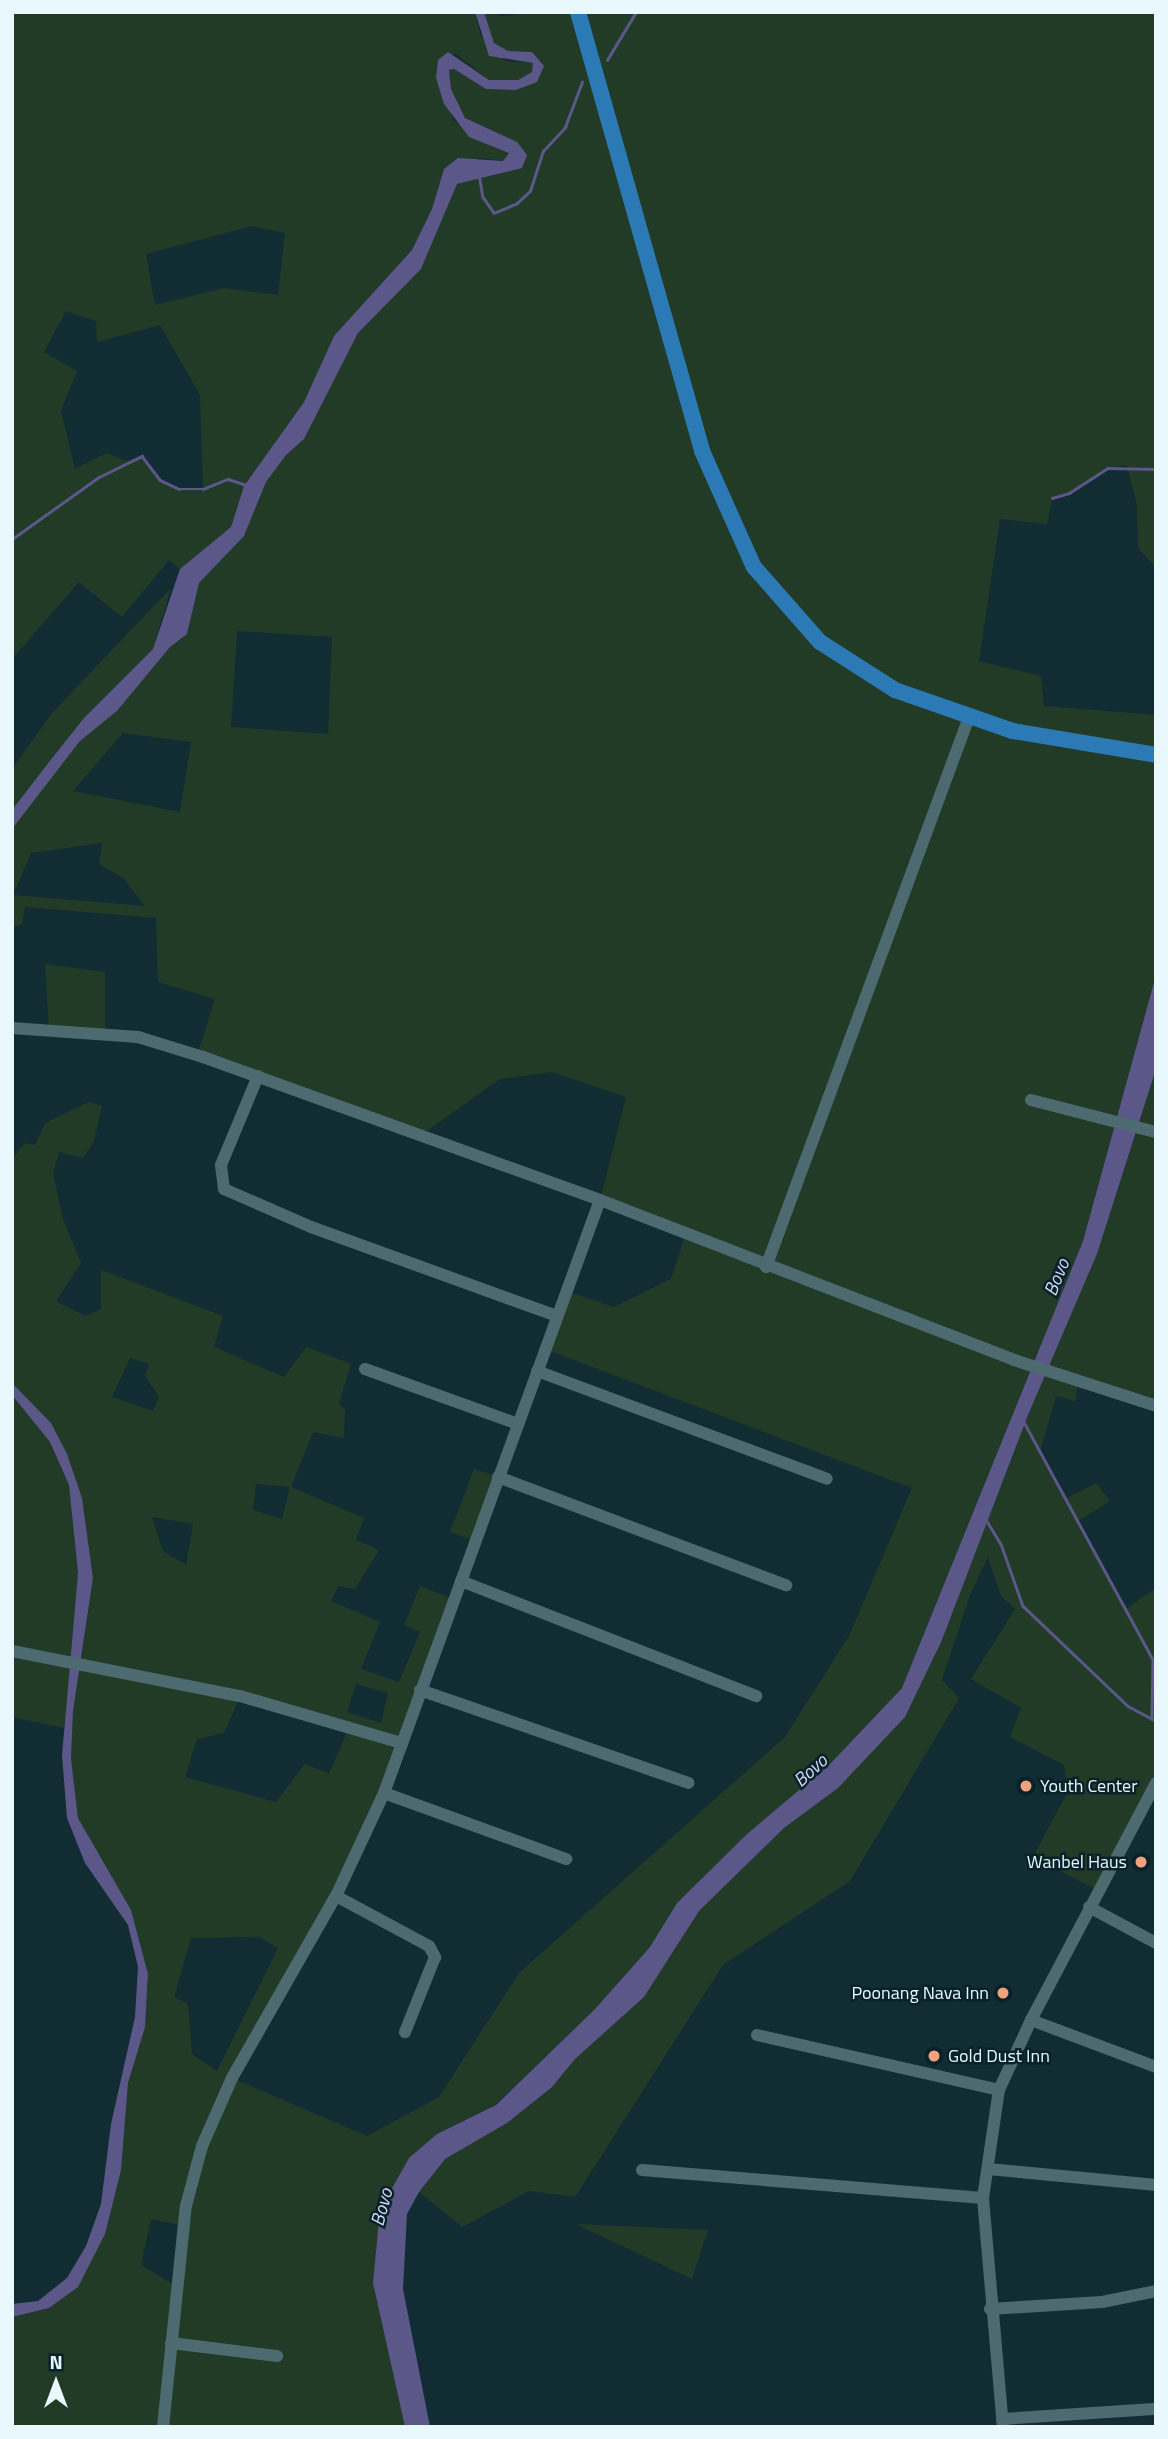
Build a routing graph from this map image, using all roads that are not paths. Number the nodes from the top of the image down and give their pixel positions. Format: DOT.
graph roads {
  1 [pos="578,12"];
  2 [pos="969,717"];
  3 [pos="1156,755"];
  4 [pos="12,1028"];
  5 [pos="258,1076"];
  6 [pos="1031,1100"];
  7 [pos="1156,1132"];
  8 [pos="600,1200"];
  9 [pos="766,1267"];
  10 [pos="557,1316"];
  11 [pos="365,1369"];
  12 [pos="537,1371"];
  13 [pos="1156,1406"];
  14 [pos="518,1424"];
  15 [pos="498,1477"];
  16 [pos="827,1479"];
  17 [pos="461,1581"];
  18 [pos="786,1585"];
  19 [pos="12,1651"];
  20 [pos="420,1690"];
  21 [pos="756,1696"];
  22 [pos="402,1743"];
  23 [pos="688,1783"];
  24 [pos="1156,1783"];
  25 [pos="384,1793"];
  26 [pos="566,1859"];
  27 [pos="336,1896"];
  28 [pos="1089,1907"];
  29 [pos="1156,1943"];
  30 [pos="1031,2020"];
  31 [pos="405,2032"];
  32 [pos="757,2035"];
  33 [pos="1156,2067"];
  34 [pos="999,2090"];
  35 [pos="642,2169"];
  36 [pos="988,2169"];
  37 [pos="1156,2185"];
  38 [pos="983,2198"];
  39 [pos="1156,2291"];
  40 [pos="990,2309"];
  41 [pos="171,2343"];
  42 [pos="277,2356"];
  43 [pos="1154,2409"];
  44 [pos="1003,2423"];
  45 [pos="165,2427"];
  1 -- 2 [label="main road"];
  2 -- 3 [label="main road"];
  2 -- 9 [label="street"];
  4 -- 5 [label="street"];
  5 -- 8 [label="street"];
  5 -- 10 [label="street"];
  6 -- 7 [label="street"];
  8 -- 9 [label="street"];
  8 -- 10 [label="street"];
  9 -- 13 [label="street"];
  10 -- 12 [label="street"];
  11 -- 14 [label="street"];
  12 -- 14 [label="street"];
  12 -- 16 [label="street"];
  14 -- 15 [label="street"];
  15 -- 17 [label="street"];
  15 -- 18 [label="street"];
  17 -- 20 [label="street"];
  17 -- 21 [label="street"];
  19 -- 22 [label="street"];
  20 -- 22 [label="street"];
  20 -- 23 [label="street"];
  22 -- 25 [label="street"];
  24 -- 28 [label="street"];
  25 -- 26 [label="street"];
  25 -- 27 [label="street"];
  27 -- 31 [label="street"];
  27 -- 41 [label="street"];
  28 -- 29 [label="street"];
  28 -- 30 [label="street"];
  30 -- 33 [label="street"];
  30 -- 34 [label="street"];
  32 -- 34 [label="street"];
  34 -- 36 [label="street"];
  35 -- 38 [label="street"];
  36 -- 37 [label="street"];
  36 -- 38 [label="street"];
  38 -- 40 [label="street"];
  39 -- 40 [label="street"];
  40 -- 44 [label="street"];
  41 -- 42 [label="street"];
  41 -- 45 [label="street"];
  43 -- 44 [label="street"];
}
